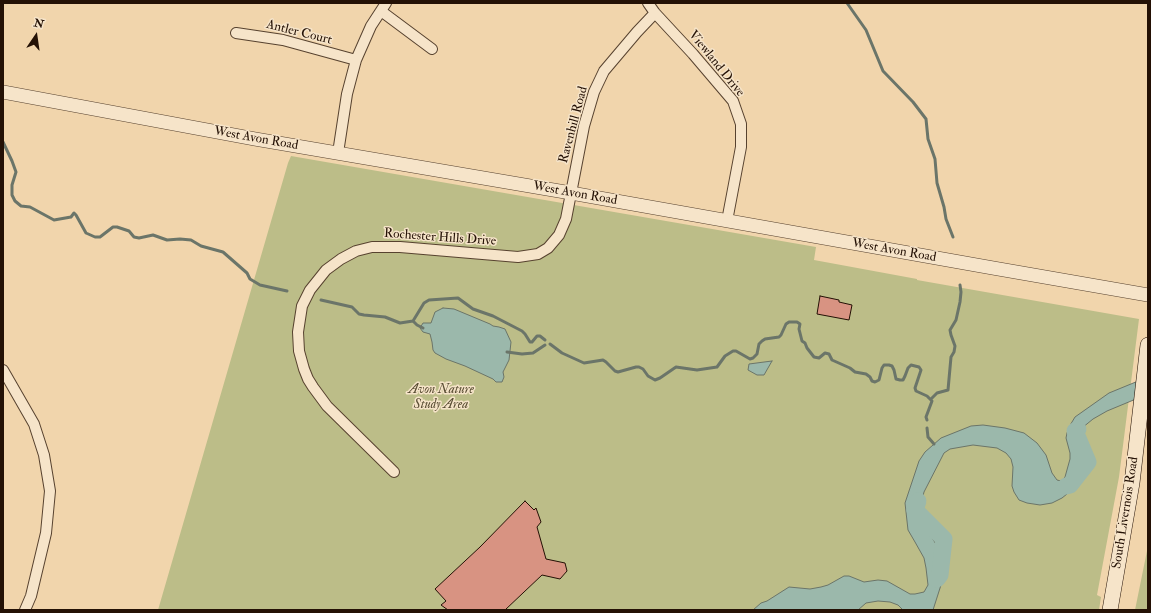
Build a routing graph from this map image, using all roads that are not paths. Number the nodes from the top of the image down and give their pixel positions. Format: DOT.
graph roads {
  1 [pos="648,3"];
  2 [pos="384,7"];
  3 [pos="655,13"];
  4 [pos="236,33"];
  5 [pos="432,49"];
  6 [pos="356,60"];
  7 [pos="3,92"];
  8 [pos="338,154"];
  9 [pos="571,193"];
  10 [pos="727,221"];
  11 [pos="1148,295"];
  12 [pos="1147,351"];
  13 [pos="3,370"];
  14 [pos="394,472"];
  15 [pos="25,610"];
  16 [pos="1110,610"];
  1 -- 3 [label="street, Viewland Drive"];
  2 -- 5 [label="street"];
  2 -- 6 [label="street"];
  3 -- 9 [label="street, Ravenhill Road"];
  3 -- 10 [label="street, Viewland Drive"];
  4 -- 6 [label="street, Antler Court"];
  6 -- 8 [label="street"];
  7 -- 8 [label="street, West Avon Road"];
  8 -- 9 [label="street, West Avon Road"];
  9 -- 10 [label="street, West Avon Road"];
  9 -- 14 [label="street, Rochester Hills Drive"];
  10 -- 11 [label="street, West Avon Road"];
  12 -- 16 [label="main road, South Livernois Road"];
  13 -- 15 [label="street"];
}
